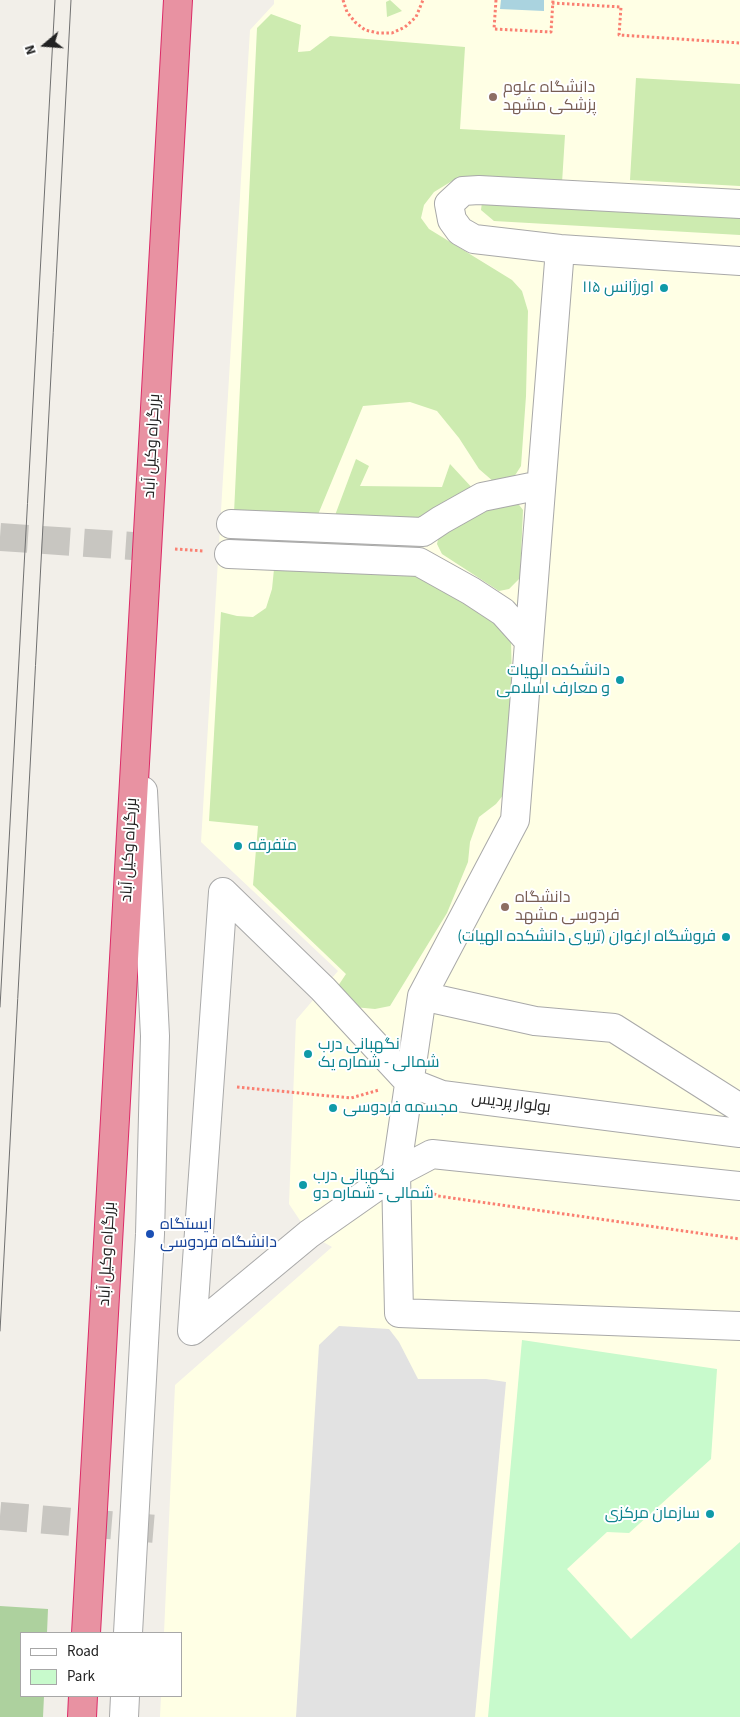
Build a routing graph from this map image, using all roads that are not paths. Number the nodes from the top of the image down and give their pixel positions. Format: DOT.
graph roads {
  1 [pos="166,0"];
  2 [pos="178,0"];
  3 [pos="183,0"];
  4 [pos="174,67"];
  5 [pos="740,204"];
  6 [pos="560,249"];
  7 [pos="740,261"];
  8 [pos="541,485"];
  9 [pos="231,524"];
  10 [pos="423,532"];
  11 [pos="219,553"];
  12 [pos="419,562"];
  13 [pos="529,641"];
  14 [pos="139,697"];
  15 [pos="422,996"];
  16 [pos="409,1082"];
  17 [pos="740,1108"];
  18 [pos="740,1133"];
  19 [pos="396,1173"];
  20 [pos="740,1186"];
  21 [pos="740,1326"];
  22 [pos="86,1632"];
  23 [pos="128,1632"];
  24 [pos="83,1697"];
  25 [pos="125,1697"];
  26 [pos="82,1717"];
  27 [pos="124,1717"];
  1 -- 4 [label="highway, بزرگراه وکیل آباد"];
  2 -- 4 [label="highway, بزرگراه وکیل آباد"];
  3 -- 4 [label="highway"];
  4 -- 14 [label="highway, بزرگراه وکیل آباد"];
  5 -- 6 [label="street"];
  6 -- 7 [label="street"];
  6 -- 8 [label="street"];
  8 -- 10 [label="street"];
  8 -- 13 [label="street"];
  9 -- 10 [label="street"];
  10 -- 12 [label="street"];
  11 -- 12 [label="street"];
  12 -- 13 [label="street"];
  13 -- 15 [label="street"];
  14 -- 22 [label="highway, بزرگراه وکیل آباد"];
  14 -- 23 [label="street"];
  15 -- 16 [label="street"];
  15 -- 17 [label="street"];
  16 -- 18 [label="street, بولوار پردیس"];
  16 -- 19 [label="street"];
  16 -- 19 [label="street, بولوار پردیس"];
  19 -- 20 [label="street"];
  19 -- 21 [label="street"];
  24 -- 26 [label="highway"];
  25 -- 27 [label="street"];
}
